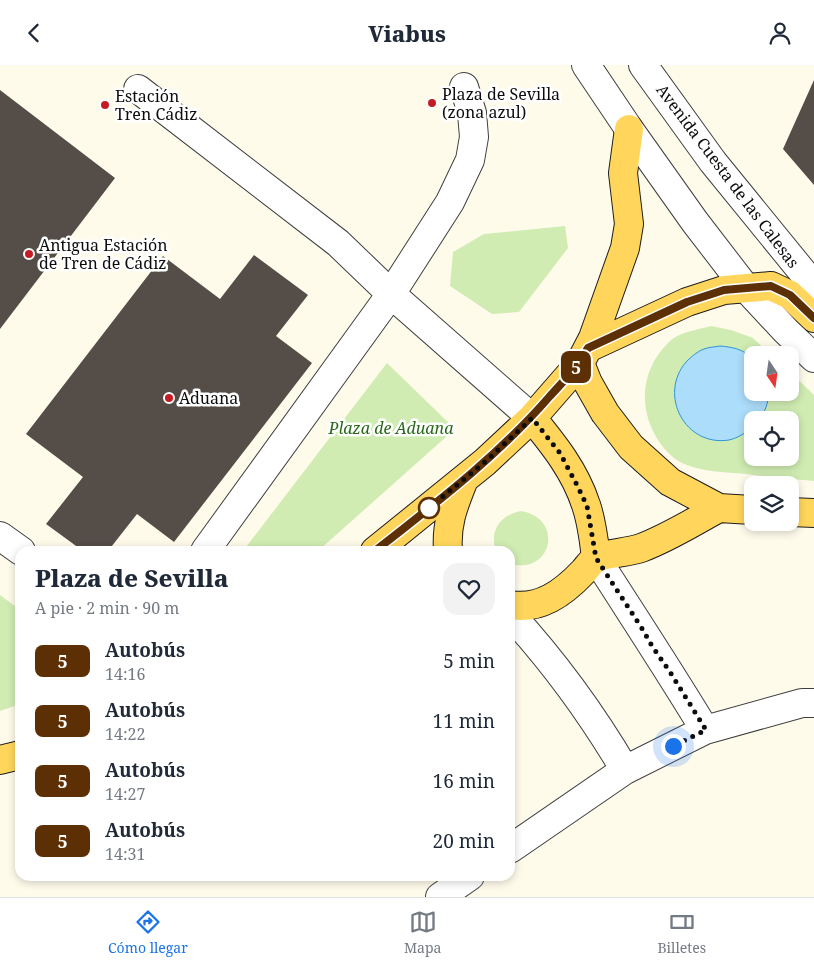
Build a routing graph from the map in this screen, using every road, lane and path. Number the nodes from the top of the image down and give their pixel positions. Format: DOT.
graph roads {
  1 [pos="586,65"];
  2 [pos="643,65"];
  3 [pos="464,87"];
  4 [pos="138,89"];
  5 [pos="629,129"];
  6 [pos="814,286"];
  7 [pos="746,287"];
  8 [pos="390,295"];
  9 [pos="814,318"];
  10 [pos="584,355"];
  11 [pos="814,358"];
  12 [pos="532,418"];
  13 [pos="463,481"];
  14 [pos="719,508"];
  15 [pos="744,510"];
  16 [pos="799,512"];
  17 [pos="814,513"];
  18 [pos="0,536"];
  19 [pos="209,546"];
  20 [pos="381,546"];
  21 [pos="448,546"];
  22 [pos="15,547"];
  23 [pos="596,558"];
  24 [pos="515,606"];
  25 [pos="515,620"];
  26 [pos="814,703"];
  27 [pos="706,730"];
  28 [pos="15,756"];
  29 [pos="0,760"];
  30 [pos="625,770"];
  31 [pos="515,846"];
  32 [pos="463,881"];
  33 [pos="440,897"];
  1 -- 5 [label="street"];
  2 -- 6 [label="street, Avenida Cuesta de las Calesas"];
  3 -- 8 [label="street"];
  4 -- 8 [label="street"];
  5 -- 7 [label="street"];
  5 -- 10 [label="main road"];
  7 -- 9 [label="main road, Avenida Cuesta de las Calesas"];
  7 -- 10 [label="main road, Avenida Cuesta de las Calesas"];
  7 -- 11 [label="street"];
  8 -- 12 [label="street"];
  8 -- 19 [label="street"];
  10 -- 12 [label="main road"];
  10 -- 14 [label="main road"];
  12 -- 13 [label="main road"];
  12 -- 23 [label="main road"];
  13 -- 20 [label="main road"];
  13 -- 21 [label="main road"];
  14 -- 15 [label="main road"];
  14 -- 23 [label="main road"];
  16 -- 17 [label="main road"];
  18 -- 22 [label="street"];
  23 -- 24 [label="main road"];
  23 -- 27 [label="street"];
  25 -- 30 [label="street"];
  26 -- 27 [label="street"];
  27 -- 30 [label="street"];
  28 -- 29 [label="main road"];
  30 -- 31 [label="street"];
  32 -- 33 [label="street"];
}
